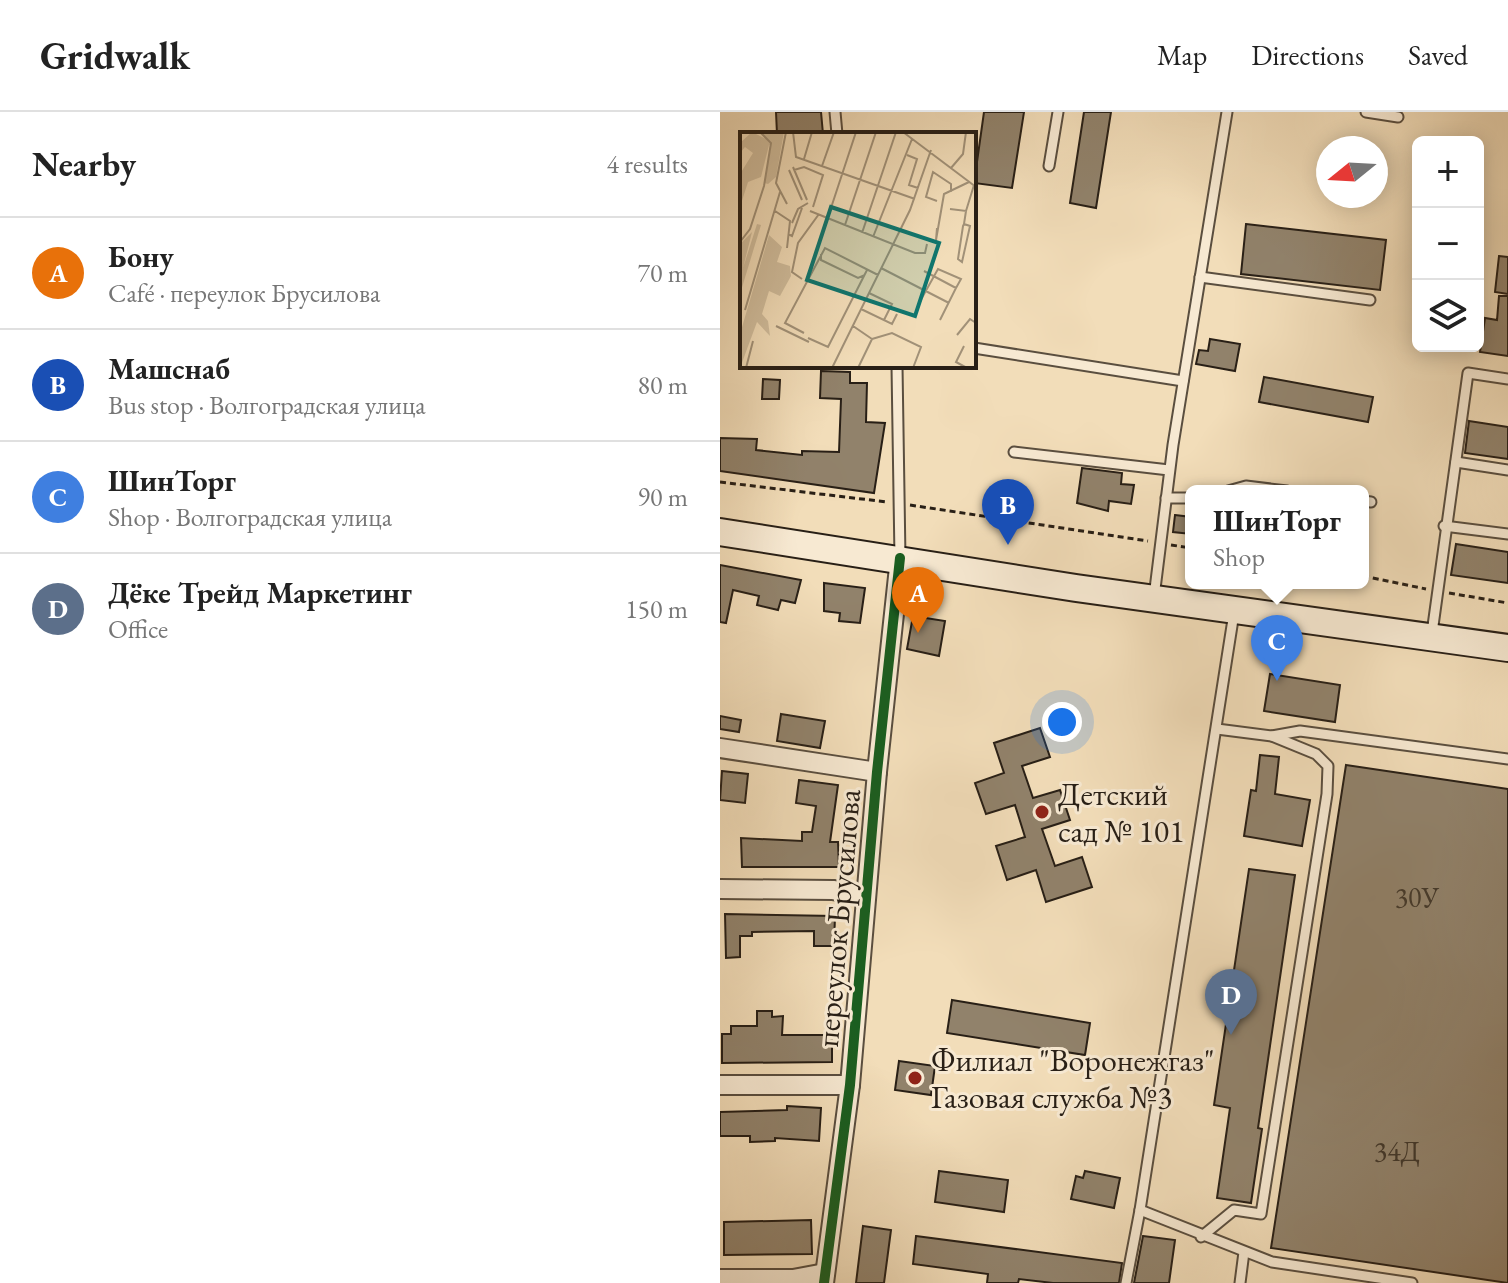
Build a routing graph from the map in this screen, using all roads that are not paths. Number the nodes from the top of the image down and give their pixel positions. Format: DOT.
graph roads {
  1 [pos="835,112"];
  2 [pos="1058,112"];
  3 [pos="1227,112"];
  4 [pos="1366,112"];
  5 [pos="1398,117"];
  6 [pos="837,132"];
  7 [pos="1049,166"];
  8 [pos="1200,277"];
  9 [pos="1370,300"];
  10 [pos="976,348"];
  11 [pos="897,368"];
  12 [pos="1508,379"];
  13 [pos="1183,381"];
  14 [pos="1014,452"];
  15 [pos="1456,462"];
  16 [pos="1169,470"];
  17 [pos="1508,470"];
  18 [pos="1166,498"];
  19 [pos="1185,498"];
  20 [pos="1444,526"];
  21 [pos="720,532"];
  22 [pos="1508,534"];
  23 [pos="900,558"];
  24 [pos="1154,597"];
  25 [pos="1235,608"];
  26 [pos="1432,637"];
  27 [pos="1508,648"];
  28 [pos="1217,729"];
  29 [pos="1272,736"];
  30 [pos="720,748"];
  31 [pos="1508,759"];
  32 [pos="877,772"];
  33 [pos="720,889"];
  34 [pos="866,895"];
  35 [pos="720,1085"];
  36 [pos="850,1085"];
  37 [pos="1140,1210"];
  38 [pos="1201,1237"];
  39 [pos="1244,1252"];
  40 [pos="824,1278"];
  41 [pos="720,1279"];
  42 [pos="1126,1283"];
  43 [pos="1240,1283"];
  44 [pos="1412,1283"];
  1 -- 6 [label="lane"];
  2 -- 7 [label="lane"];
  3 -- 8 [label="lane"];
  4 -- 5 [label="lane"];
  8 -- 9 [label="lane"];
  8 -- 13 [label="lane"];
  10 -- 13 [label="lane"];
  11 -- 23 [label="lane"];
  12 -- 15 [label="lane"];
  13 -- 16 [label="lane"];
  14 -- 16 [label="lane"];
  15 -- 17 [label="lane"];
  15 -- 20 [label="lane"];
  16 -- 18 [label="lane"];
  18 -- 19 [label="lane"];
  18 -- 24 [label="lane"];
  20 -- 22 [label="lane"];
  20 -- 26 [label="lane"];
  21 -- 23 [label="main road"];
  23 -- 24 [label="main road"];
  23 -- 32 [label="street, переулок Брусилова"];
  24 -- 25 [label="main road"];
  25 -- 26 [label="main road"];
  25 -- 28 [label="lane"];
  26 -- 27 [label="main road"];
  28 -- 29 [label="lane"];
  28 -- 37 [label="lane"];
  29 -- 31 [label="lane"];
  29 -- 38 [label="lane"];
  30 -- 32 [label="street"];
  32 -- 34 [label="street, переулок Брусилова"];
  33 -- 34 [label="street"];
  34 -- 36 [label="street, переулок Брусилова"];
  35 -- 36 [label="street"];
  36 -- 40 [label="street, переулок Брусилова"];
  37 -- 38 [label="lane"];
  37 -- 42 [label="lane"];
  38 -- 39 [label="lane"];
  39 -- 43 [label="lane"];
  39 -- 44 [label="lane"];
  40 -- 41 [label="street"];
}
